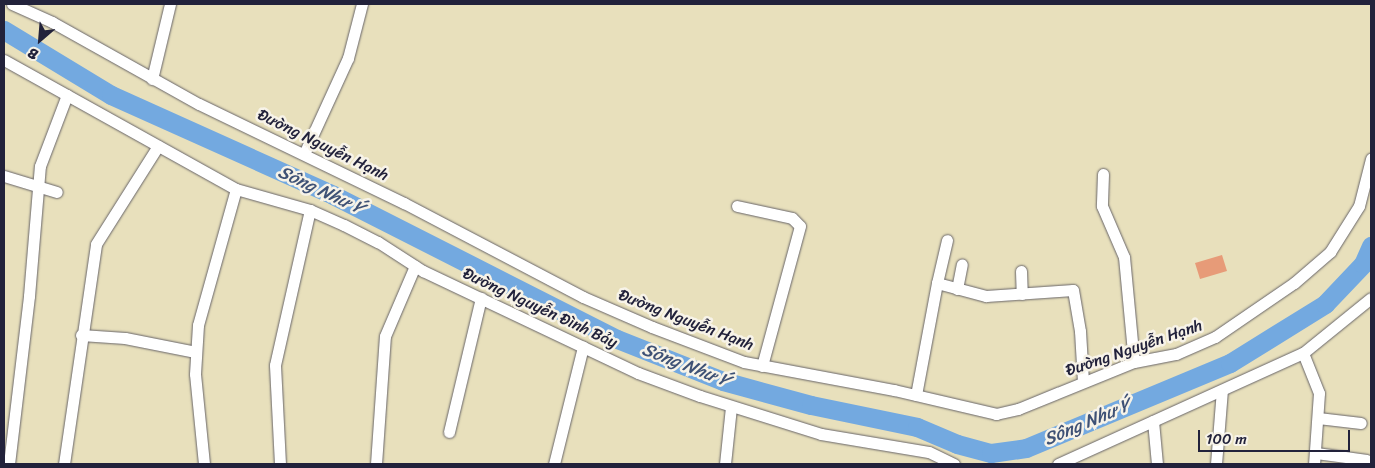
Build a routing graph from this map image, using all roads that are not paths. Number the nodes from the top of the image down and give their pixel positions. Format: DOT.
graph roads {
  1 [pos="170,4"];
  2 [pos="362,4"];
  3 [pos="17,5"];
  4 [pos="4,60"];
  5 [pos="152,79"];
  6 [pos="67,95"];
  7 [pos="158,146"];
  8 [pos="304,154"];
  9 [pos="1371,159"];
  10 [pos="1103,174"];
  11 [pos="4,176"];
  12 [pos="39,187"];
  13 [pos="236,189"];
  14 [pos="57,192"];
  15 [pos="736,206"];
  16 [pos="310,210"];
  17 [pos="947,240"];
  18 [pos="962,264"];
  19 [pos="414,266"];
  20 [pos="1021,271"];
  21 [pos="937,284"];
  22 [pos="957,289"];
  23 [pos="1022,294"];
  24 [pos="481,298"];
  25 [pos="1371,298"];
  26 [pos="81,335"];
  27 [pos="583,347"];
  28 [pos="196,352"];
  29 [pos="1303,353"];
  30 [pos="1134,362"];
  31 [pos="762,366"];
  32 [pos="1083,382"];
  33 [pos="1222,390"];
  34 [pos="916,395"];
  35 [pos="731,406"];
  36 [pos="1318,418"];
  37 [pos="1153,421"];
  38 [pos="1361,423"];
  39 [pos="449,432"];
  40 [pos="1315,459"];
  41 [pos="1367,460"];
  42 [pos="9,464"];
  43 [pos="64,464"];
  44 [pos="204,464"];
  45 [pos="280,464"];
  46 [pos="376,464"];
  47 [pos="554,464"];
  48 [pos="725,464"];
  49 [pos="954,464"];
  50 [pos="1058,464"];
  51 [pos="1157,464"];
  52 [pos="1216,464"];
  1 -- 5 [label="street"];
  2 -- 8 [label="street"];
  3 -- 5 [label="street, Đường Nguyễn Hạnh"];
  4 -- 6 [label="street, Đường Nguyễn Đình Bảy"];
  5 -- 8 [label="street, Đường Nguyễn Hạnh"];
  6 -- 7 [label="street, Đường Nguyễn Đình Bảy"];
  6 -- 12 [label="street"];
  7 -- 13 [label="street, Đường Nguyễn Đình Bảy"];
  7 -- 26 [label="street"];
  8 -- 31 [label="street, Đường Nguyễn Hạnh"];
  9 -- 30 [label="street, Đường Nguyễn Hạnh"];
  10 -- 30 [label="street"];
  11 -- 12 [label="street"];
  12 -- 14 [label="street"];
  12 -- 42 [label="street"];
  13 -- 16 [label="street, Đường Nguyễn Đình Bảy"];
  13 -- 28 [label="street"];
  15 -- 31 [label="street"];
  16 -- 19 [label="street, Đường Nguyễn Đình Bảy"];
  16 -- 45 [label="street"];
  17 -- 21 [label="street"];
  18 -- 22 [label="street"];
  19 -- 24 [label="street, Đường Nguyễn Đình Bảy"];
  19 -- 46 [label="street"];
  20 -- 23 [label="street"];
  21 -- 22 [label="street"];
  21 -- 34 [label="street"];
  22 -- 23 [label="street"];
  23 -- 32 [label="street"];
  24 -- 27 [label="street, Đường Nguyễn Đình Bảy"];
  24 -- 39 [label="street"];
  25 -- 29 [label="street"];
  26 -- 28 [label="street"];
  26 -- 43 [label="street"];
  27 -- 35 [label="street, Đường Nguyễn Đình Bảy"];
  27 -- 47 [label="street"];
  28 -- 44 [label="street"];
  29 -- 33 [label="street"];
  29 -- 36 [label="street"];
  30 -- 32 [label="street, Đường Nguyễn Hạnh"];
  31 -- 34 [label="street, Đường Nguyễn Hạnh"];
  32 -- 34 [label="street, Đường Nguyễn Hạnh"];
  33 -- 37 [label="street"];
  33 -- 52 [label="street"];
  35 -- 48 [label="street"];
  35 -- 49 [label="street, Đường Nguyễn Đình Bảy"];
  36 -- 38 [label="street"];
  36 -- 40 [label="street"];
  37 -- 50 [label="street"];
  37 -- 51 [label="street"];
  40 -- 41 [label="street"];
}
